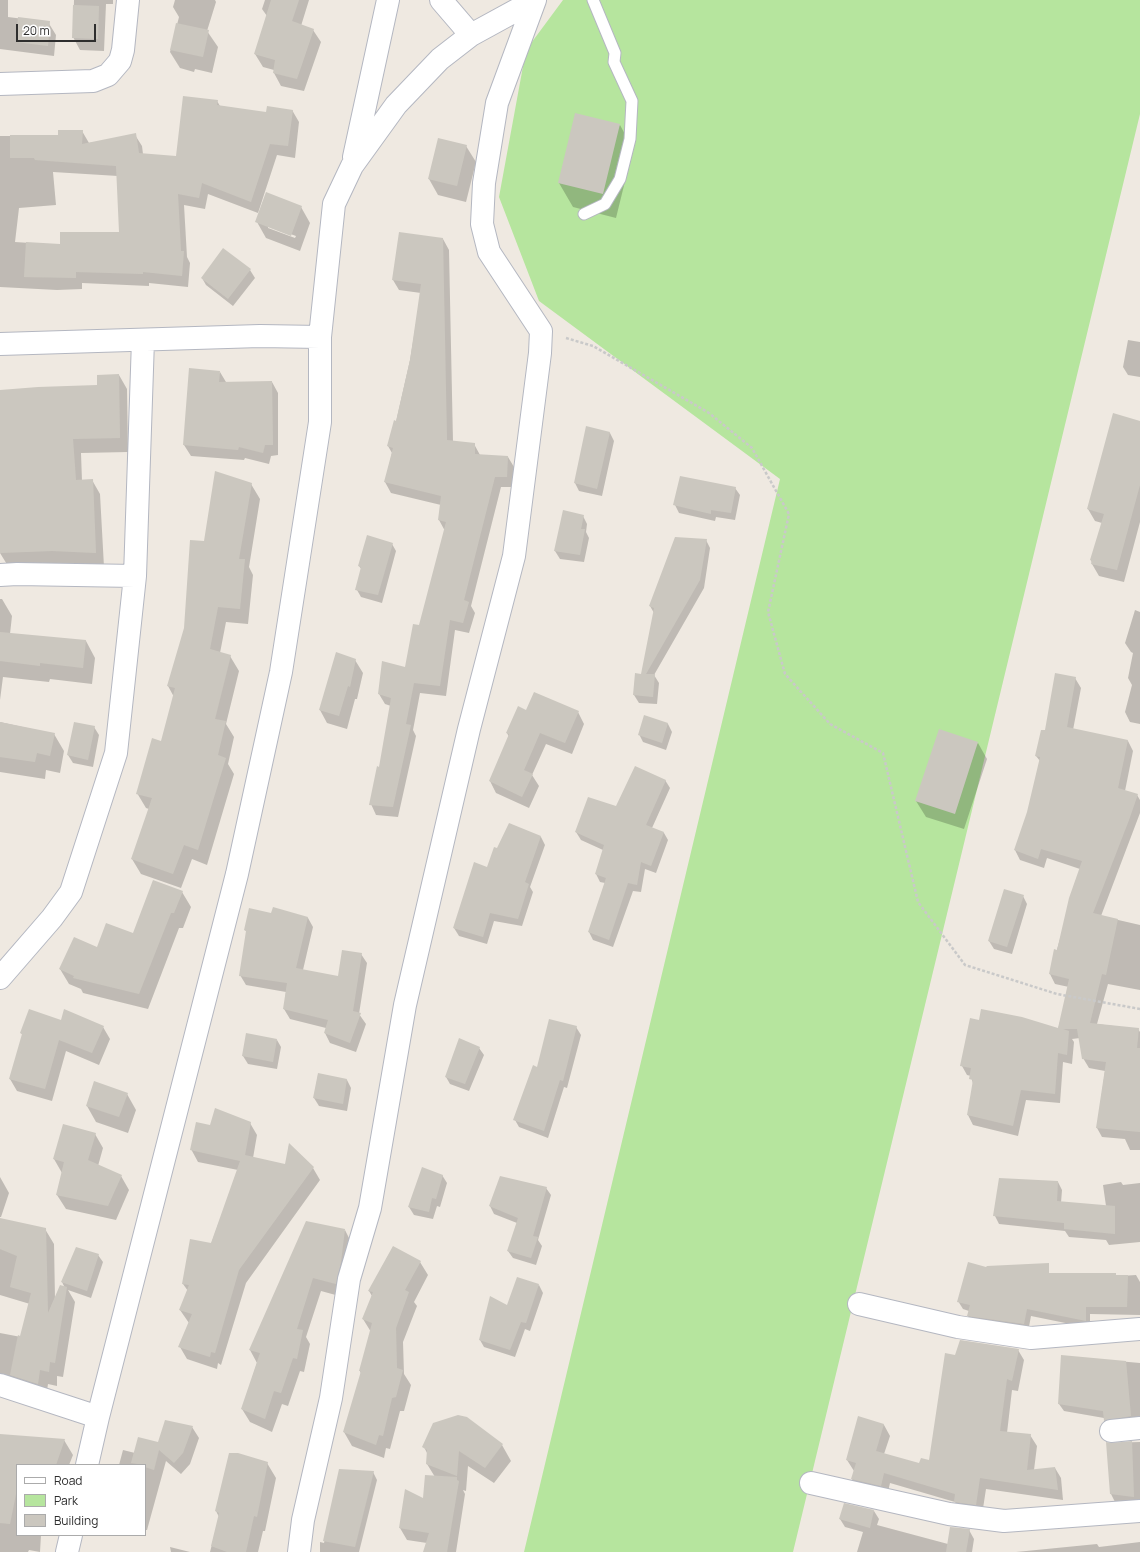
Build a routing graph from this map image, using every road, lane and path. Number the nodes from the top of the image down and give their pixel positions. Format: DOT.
graph roads {
  1 [pos="128,0"];
  2 [pos="388,0"];
  3 [pos="440,0"];
  4 [pos="593,0"];
  5 [pos="472,35"];
  6 [pos="0,84"];
  7 [pos="352,166"];
  8 [pos="584,214"];
  9 [pos="540,332"];
  10 [pos="320,337"];
  11 [pos="143,340"];
  12 [pos="0,344"];
  13 [pos="0,575"];
  14 [pos="135,576"];
  15 [pos="0,978"];
  16 [pos="1140,1009"];
  17 [pos="859,1304"];
  18 [pos="1140,1329"];
  19 [pos="0,1385"];
  20 [pos="98,1416"];
  21 [pos="1140,1428"];
  22 [pos="1111,1431"];
  23 [pos="87,1464"];
  24 [pos="811,1483"];
  25 [pos="1140,1511"];
  26 [pos="71,1536"];
  27 [pos="67,1552"];
  28 [pos="299,1552"];
  1 -- 6 [label="street"];
  2 -- 7 [label="street"];
  3 -- 5 [label="street"];
  4 -- 8 [label="lane"];
  5 -- 7 [label="street"];
  5 -- 9 [label="street"];
  7 -- 10 [label="street"];
  9 -- 16 [label="path"];
  9 -- 28 [label="street"];
  10 -- 11 [label="street"];
  10 -- 20 [label="street"];
  11 -- 12 [label="street"];
  11 -- 14 [label="street"];
  13 -- 14 [label="street"];
  14 -- 15 [label="street"];
  17 -- 18 [label="street"];
  19 -- 20 [label="street"];
  20 -- 23 [label="street"];
  21 -- 22 [label="street"];
  24 -- 25 [label="street"];
  26 -- 27 [label="street"];
}
